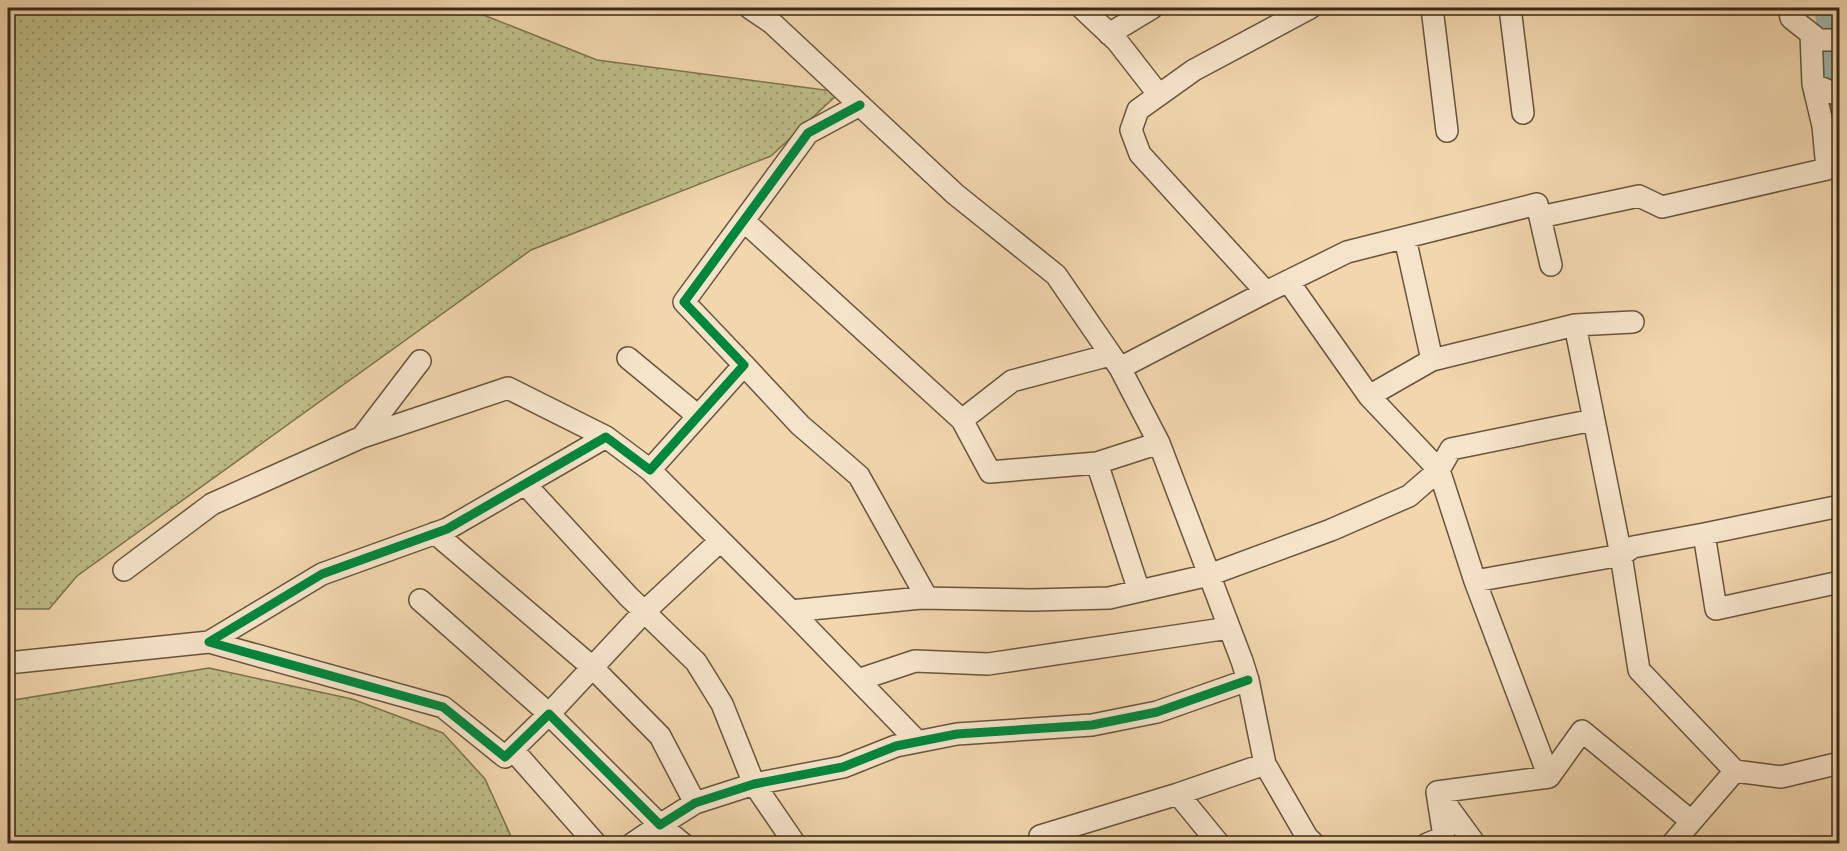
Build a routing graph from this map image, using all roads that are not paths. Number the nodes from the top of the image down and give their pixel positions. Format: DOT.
graph roads {
  1 [pos="750,8"];
  2 [pos="1082,8"];
  3 [pos="1152,8"];
  4 [pos="1311,8"];
  5 [pos="1432,8"];
  6 [pos="1510,8"];
  7 [pos="1789,8"];
  8 [pos="1109,34"];
  9 [pos="1826,39"];
  10 [pos="1813,84"];
  11 [pos="1159,95"];
  12 [pos="1839,96"];
  13 [pos="860,105"];
  14 [pos="1523,113"];
  15 [pos="1447,130"];
  16 [pos="1540,217"];
  17 [pos="744,221"];
  18 [pos="1405,238"];
  19 [pos="1551,265"];
  20 [pos="1288,281"];
  21 [pos="1266,292"];
  22 [pos="1633,322"];
  23 [pos="1575,325"];
  24 [pos="628,358"];
  25 [pos="420,360"];
  26 [pos="1432,360"];
  27 [pos="1115,362"];
  28 [pos="744,365"];
  29 [pos="1369,396"];
  30 [pos="698,416"];
  31 [pos="962,420"];
  32 [pos="1593,420"];
  33 [pos="606,436"];
  34 [pos="362,437"];
  35 [pos="1159,443"];
  36 [pos="1097,463"];
  37 [pos="650,470"];
  38 [pos="1439,470"];
  39 [pos="525,484"];
  40 [pos="1839,506"];
  41 [pos="435,533"];
  42 [pos="1704,534"];
  43 [pos="720,541"];
  44 [pos="1621,555"];
  45 [pos="124,570"];
  46 [pos="1209,575"];
  47 [pos="1475,581"];
  48 [pos="1839,582"];
  49 [pos="1139,591"];
  50 [pos="927,598"];
  51 [pos="420,600"];
  52 [pos="791,611"];
  53 [pos="644,612"];
  54 [pos="1229,628"];
  55 [pos="209,642"];
  56 [pos="8,663"];
  57 [pos="592,667"];
  58 [pos="858,680"];
  59 [pos="1248,680"];
  60 [pos="549,714"];
  61 [pos="917,741"];
  62 [pos="513,750"];
  63 [pos="1839,763"];
  64 [pos="1264,764"];
  65 [pos="1735,771"];
  66 [pos="1549,777"];
  67 [pos="754,784"];
  68 [pos="1437,792"];
  69 [pos="1178,794"];
  70 [pos="695,802"];
  71 [pos="1691,821"];
  72 [pos="660,825"];
  73 [pos="1040,836"];
  74 [pos="596,843"];
  75 [pos="632,843"];
  76 [pos="683,843"];
  77 [pos="795,843"];
  78 [pos="1219,843"];
  79 [pos="1314,843"];
  80 [pos="1427,843"];
  81 [pos="1475,843"];
  82 [pos="1672,843"];
  1 -- 13 [label="street"];
  2 -- 8 [label="street"];
  3 -- 8 [label="street"];
  4 -- 11 [label="street"];
  5 -- 15 [label="street"];
  6 -- 14 [label="street"];
  7 -- 9 [label="street"];
  8 -- 11 [label="street"];
  9 -- 10 [label="street"];
  10 -- 12 [label="street"];
  10 -- 16 [label="street"];
  11 -- 21 [label="street"];
  13 -- 17 [label="street"];
  13 -- 27 [label="street"];
  16 -- 18 [label="street"];
  16 -- 19 [label="street"];
  17 -- 28 [label="street"];
  17 -- 31 [label="street"];
  18 -- 20 [label="street"];
  18 -- 26 [label="street"];
  20 -- 21 [label="street"];
  20 -- 29 [label="street"];
  21 -- 27 [label="street"];
  22 -- 23 [label="street"];
  23 -- 26 [label="street"];
  23 -- 32 [label="street"];
  24 -- 30 [label="street"];
  25 -- 34 [label="street"];
  26 -- 29 [label="street"];
  27 -- 31 [label="street"];
  27 -- 35 [label="street"];
  28 -- 30 [label="street"];
  28 -- 50 [label="street"];
  29 -- 38 [label="street"];
  30 -- 37 [label="street"];
  31 -- 36 [label="street"];
  32 -- 38 [label="street"];
  32 -- 44 [label="street"];
  33 -- 34 [label="street"];
  33 -- 37 [label="street"];
  33 -- 39 [label="street"];
  34 -- 45 [label="street"];
  35 -- 36 [label="street"];
  35 -- 46 [label="street"];
  36 -- 49 [label="street"];
  37 -- 43 [label="street"];
  38 -- 46 [label="street"];
  38 -- 47 [label="street"];
  39 -- 41 [label="street"];
  39 -- 53 [label="street"];
  40 -- 42 [label="street"];
  41 -- 55 [label="street"];
  41 -- 57 [label="street"];
  42 -- 44 [label="street"];
  42 -- 48 [label="street"];
  43 -- 52 [label="street"];
  43 -- 53 [label="street"];
  44 -- 47 [label="street"];
  44 -- 65 [label="street"];
  46 -- 49 [label="street"];
  46 -- 54 [label="street"];
  47 -- 66 [label="street"];
  49 -- 50 [label="street"];
  50 -- 52 [label="street"];
  51 -- 60 [label="street"];
  52 -- 58 [label="street"];
  53 -- 57 [label="street"];
  53 -- 67 [label="street"];
  54 -- 58 [label="street"];
  54 -- 59 [label="street"];
  55 -- 56 [label="street"];
  55 -- 62 [label="street"];
  57 -- 60 [label="street"];
  57 -- 70 [label="street"];
  58 -- 61 [label="street"];
  59 -- 61 [label="street"];
  59 -- 64 [label="street"];
  60 -- 62 [label="street"];
  60 -- 72 [label="street"];
  61 -- 67 [label="street"];
  62 -- 74 [label="street"];
  63 -- 65 [label="street"];
  64 -- 69 [label="street"];
  64 -- 79 [label="street"];
  65 -- 71 [label="street"];
  66 -- 68 [label="street"];
  66 -- 71 [label="street"];
  67 -- 70 [label="street"];
  67 -- 77 [label="street"];
  68 -- 80 [label="street"];
  68 -- 81 [label="street"];
  69 -- 73 [label="street"];
  69 -- 78 [label="street"];
  70 -- 72 [label="street"];
  71 -- 82 [label="street"];
  72 -- 75 [label="street"];
  72 -- 76 [label="street"];
}
